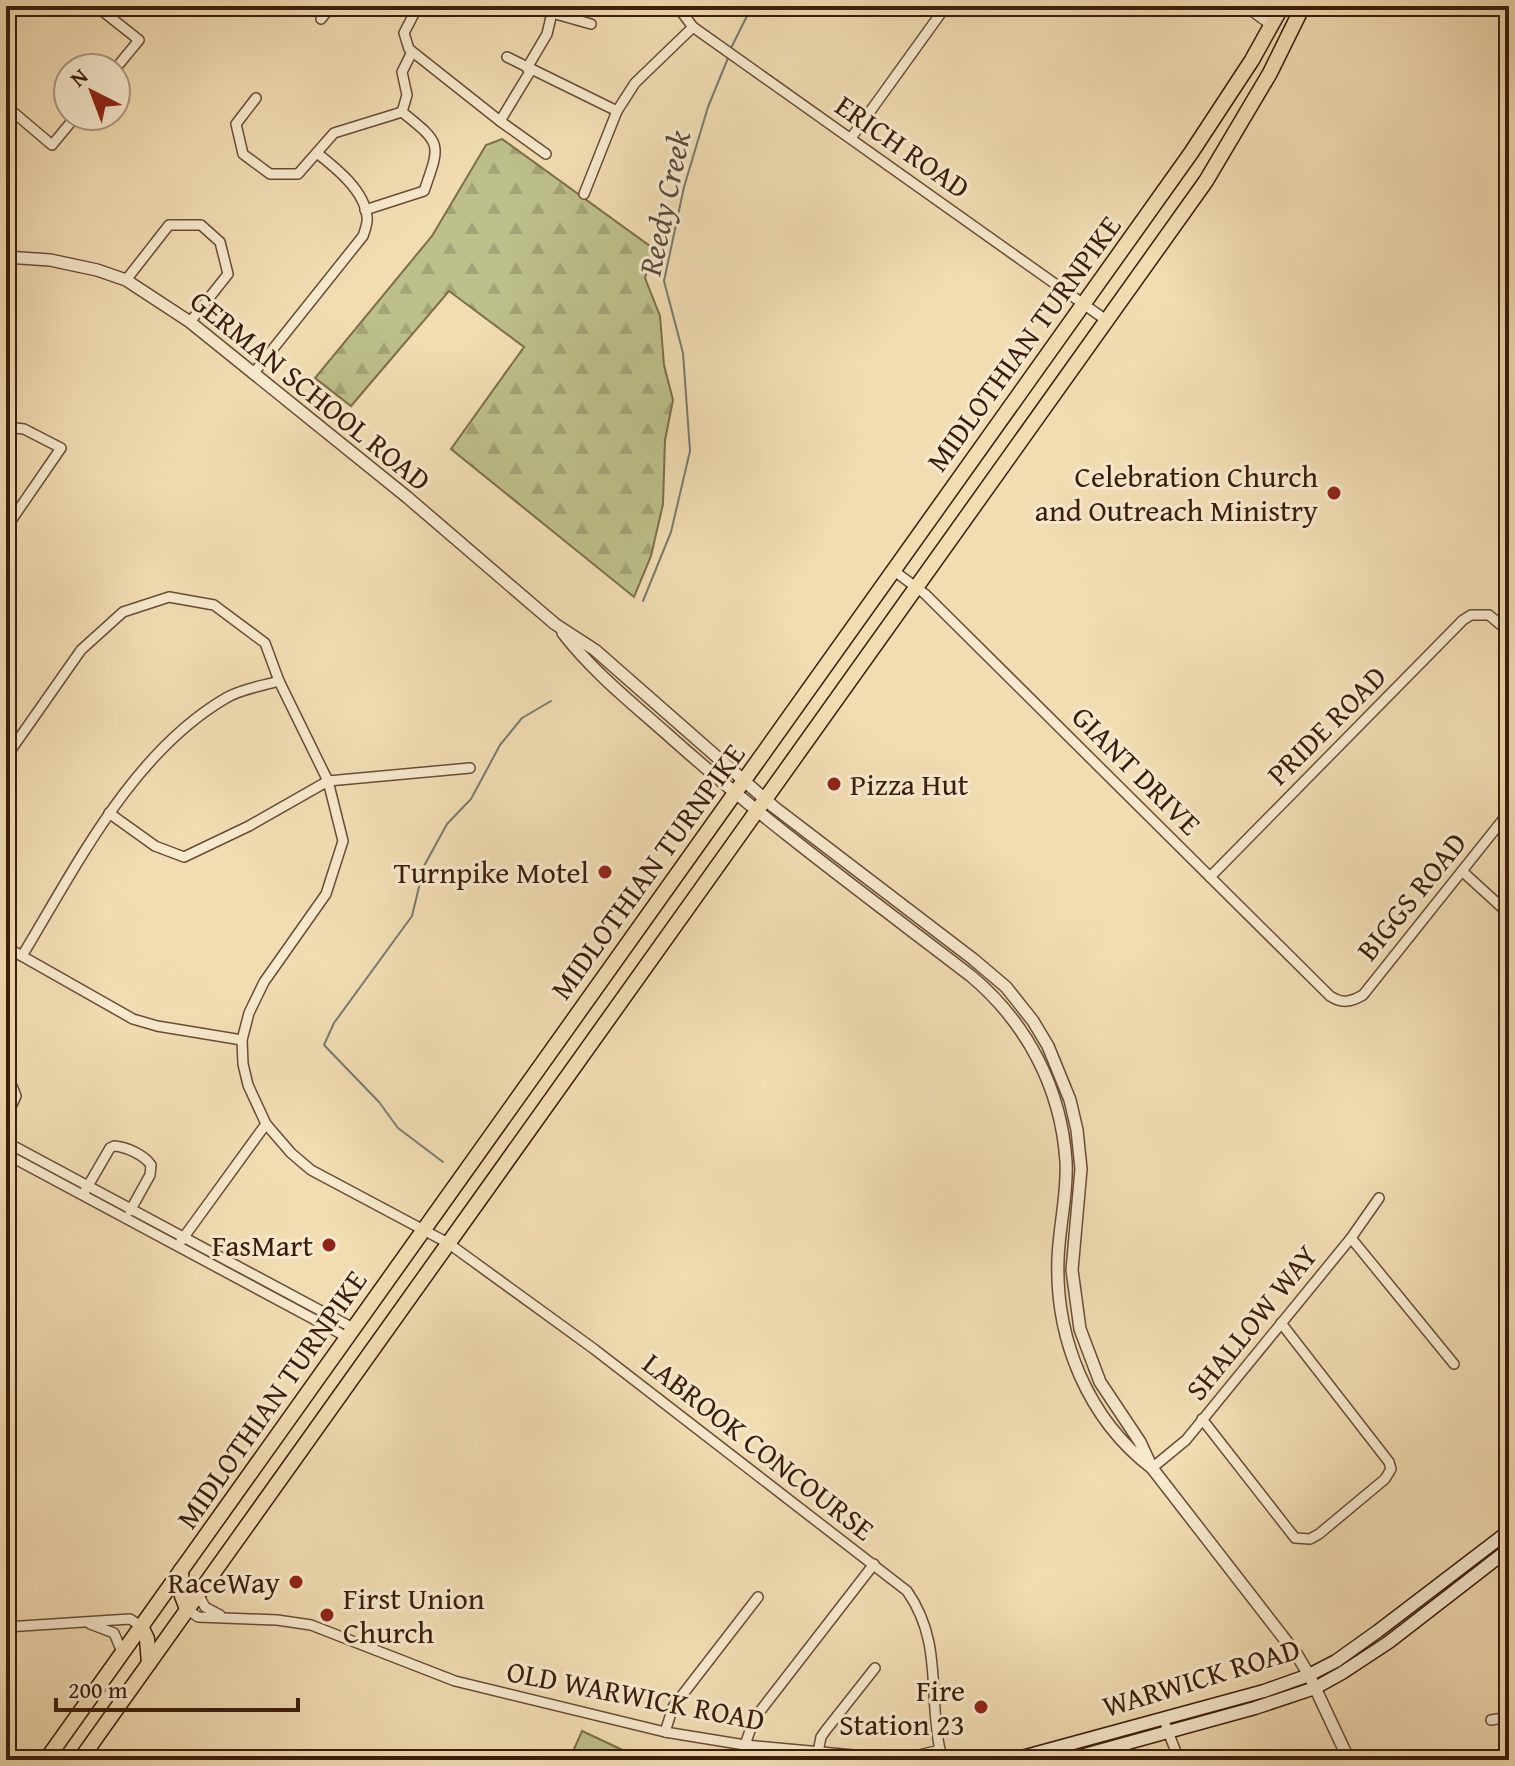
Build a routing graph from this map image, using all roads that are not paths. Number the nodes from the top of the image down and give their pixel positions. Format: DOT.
graph roads {
  1 [pos="96,6"];
  2 [pos="331,6"];
  3 [pos="418,6"];
  4 [pos="520,6"];
  5 [pos="677,6"];
  6 [pos="946,6"];
  7 [pos="1245,6"];
  8 [pos="1282,6"];
  9 [pos="1303,6"];
  10 [pos="1499,6"];
  11 [pos="552,13"];
  12 [pos="1509,16"];
  13 [pos="321,19"];
  14 [pos="591,24"];
  15 [pos="1271,25"];
  16 [pos="693,27"];
  17 [pos="129,52"];
  18 [pos="412,52"];
  19 [pos="507,57"];
  20 [pos="529,69"];
  21 [pos="256,98"];
  22 [pos="6,106"];
  23 [pos="617,111"];
  24 [pos="402,112"];
  25 [pos="500,121"];
  26 [pos="63,132"];
  27 [pos="851,138"];
  28 [pos="317,153"];
  29 [pos="546,154"];
  30 [pos="584,194"];
  31 [pos="365,210"];
  32 [pos="6,257"];
  33 [pos="126,280"];
  34 [pos="1083,303"];
  35 [pos="1106,320"];
  36 [pos="190,322"];
  37 [pos="253,374"];
  38 [pos="6,427"];
  39 [pos="6,528"];
  40 [pos="893,570"];
  41 [pos="915,586"];
  42 [pos="1509,632"];
  43 [pos="279,681"];
  44 [pos="6,757"];
  45 [pos="470,768"];
  46 [pos="328,781"];
  47 [pos="738,787"];
  48 [pos="764,798"];
  49 [pos="755,811"];
  50 [pos="1509,812"];
  51 [pos="109,813"];
  52 [pos="1462,871"];
  53 [pos="1210,877"];
  54 [pos="1509,914"];
  55 [pos="6,947"];
  56 [pos="957,947"];
  57 [pos="22,956"];
  58 [pos="948,958"];
  59 [pos="1346,1002"];
  60 [pos="242,1040"];
  61 [pos="6,1083"];
  62 [pos="6,1118"];
  63 [pos="266,1124"];
  64 [pos="6,1142"];
  65 [pos="6,1154"];
  66 [pos="85,1190"];
  67 [pos="1379,1198"];
  68 [pos="128,1213"];
  69 [pos="423,1230"];
  70 [pos="1351,1238"];
  71 [pos="181,1241"];
  72 [pos="448,1243"];
  73 [pos="1281,1323"];
  74 [pos="350,1332"];
  75 [pos="1454,1364"];
  76 [pos="1202,1419"];
  77 [pos="1152,1468"];
  78 [pos="1509,1531"];
  79 [pos="1509,1549"];
  80 [pos="874,1564"];
  81 [pos="181,1570"];
  82 [pos="198,1594"];
  83 [pos="758,1597"];
  84 [pos="187,1609"];
  85 [pos="227,1618"];
  86 [pos="83,1622"];
  87 [pos="141,1626"];
  88 [pos="6,1627"];
  89 [pos="122,1652"];
  90 [pos="149,1663"];
  91 [pos="875,1668"];
  92 [pos="1309,1675"];
  93 [pos="1315,1688"];
  94 [pos="1509,1717"];
  95 [pos="1162,1719"];
  96 [pos="1491,1720"];
  97 [pos="665,1732"];
  98 [pos="1168,1732"];
  99 [pos="745,1745"];
  100 [pos="818,1752"];
  101 [pos="942,1755"];
  102 [pos="53,1757"];
  103 [pos="80,1760"];
  104 [pos="1011,1760"];
  105 [pos="1066,1760"];
  106 [pos="1179,1760"];
  107 [pos="1349,1760"];
  1 -- 17 [label="street"];
  2 -- 13 [label="street"];
  3 -- 18 [label="street"];
  4 -- 11 [label="street"];
  5 -- 16 [label="street, ERICH ROAD"];
  6 -- 27 [label="street"];
  7 -- 15 [label="street"];
  8 -- 15 [label="main road, MIDLOTHIAN TURNPIKE"];
  9 -- 35 [label="main road, MIDLOTHIAN TURNPIKE"];
  10 -- 12 [label="street"];
  11 -- 14 [label="street"];
  11 -- 20 [label="street"];
  15 -- 34 [label="main road, MIDLOTHIAN TURNPIKE"];
  16 -- 23 [label="street"];
  16 -- 27 [label="street, ERICH ROAD"];
  18 -- 24 [label="street"];
  18 -- 25 [label="street"];
  19 -- 20 [label="street"];
  20 -- 23 [label="street"];
  20 -- 25 [label="street"];
  21 -- 28 [label="street"];
  22 -- 26 [label="street"];
  23 -- 30 [label="street"];
  24 -- 28 [label="street"];
  24 -- 31 [label="street"];
  25 -- 29 [label="street"];
  27 -- 34 [label="street, ERICH ROAD"];
  28 -- 31 [label="street"];
  31 -- 37 [label="street"];
  32 -- 33 [label="street, GERMAN SCHOOL ROAD"];
  33 -- 36 [label="street, GERMAN SCHOOL ROAD"];
  33 -- 36 [label="street"];
  34 -- 35 [label="street, ERICH ROAD"];
  34 -- 40 [label="main road, MIDLOTHIAN TURNPIKE"];
  35 -- 41 [label="main road, MIDLOTHIAN TURNPIKE"];
  36 -- 37 [label="street, GERMAN SCHOOL ROAD"];
  37 -- 47 [label="street, GERMAN SCHOOL ROAD"];
  38 -- 39 [label="street"];
  40 -- 41 [label="street, GIANT DRIVE"];
  40 -- 47 [label="main road, MIDLOTHIAN TURNPIKE"];
  41 -- 48 [label="main road, MIDLOTHIAN TURNPIKE"];
  41 -- 53 [label="street, GIANT DRIVE"];
  42 -- 53 [label="street, PRIDE ROAD"];
  43 -- 44 [label="street"];
  43 -- 46 [label="street"];
  43 -- 51 [label="street"];
  45 -- 46 [label="street"];
  46 -- 51 [label="street"];
  46 -- 60 [label="street"];
  47 -- 48 [label="street, GERMAN SCHOOL ROAD"];
  47 -- 49 [label="street, GERMAN SCHOOL ROAD"];
  47 -- 69 [label="main road, MIDLOTHIAN TURNPIKE"];
  48 -- 49 [label="main road, MIDLOTHIAN TURNPIKE"];
  48 -- 56 [label="street, GERMAN SCHOOL ROAD"];
  49 -- 58 [label="street, GERMAN SCHOOL ROAD"];
  49 -- 72 [label="main road, MIDLOTHIAN TURNPIKE"];
  50 -- 52 [label="street, BIGGS ROAD"];
  51 -- 57 [label="street"];
  52 -- 54 [label="street"];
  52 -- 59 [label="street, BIGGS ROAD"];
  53 -- 59 [label="street, GIANT DRIVE"];
  55 -- 57 [label="street"];
  56 -- 58 [label="street"];
  56 -- 77 [label="street, GERMAN SCHOOL ROAD"];
  57 -- 60 [label="street"];
  58 -- 77 [label="street, GERMAN SCHOOL ROAD"];
  60 -- 63 [label="street, LABROOK CONCOURSE"];
  61 -- 62 [label="street"];
  63 -- 69 [label="street, LABROOK CONCOURSE"];
  63 -- 71 [label="street"];
  64 -- 66 [label="street"];
  65 -- 66 [label="street"];
  66 -- 68 [label="street"];
  66 -- 68 [label="street"];
  67 -- 70 [label="street, SHALLOW WAY"];
  68 -- 71 [label="street"];
  69 -- 72 [label="street, LABROOK CONCOURSE"];
  69 -- 74 [label="main road, MIDLOTHIAN TURNPIKE"];
  70 -- 73 [label="street, SHALLOW WAY"];
  70 -- 75 [label="street"];
  71 -- 74 [label="street"];
  72 -- 80 [label="street, LABROOK CONCOURSE"];
  72 -- 82 [label="main road, MIDLOTHIAN TURNPIKE"];
  73 -- 76 [label="street, SHALLOW WAY"];
  73 -- 76 [label="street"];
  74 -- 81 [label="main road, MIDLOTHIAN TURNPIKE"];
  76 -- 77 [label="street, SHALLOW WAY"];
  77 -- 92 [label="street"];
  78 -- 92 [label="main road, WARWICK ROAD"];
  79 -- 93 [label="main road, WARWICK ROAD"];
  80 -- 99 [label="street"];
  80 -- 101 [label="street, LABROOK CONCOURSE"];
  81 -- 84 [label="main road"];
  81 -- 87 [label="main road, MIDLOTHIAN TURNPIKE"];
  82 -- 84 [label="main road, MIDLOTHIAN TURNPIKE"];
  82 -- 85 [label="street"];
  83 -- 97 [label="street"];
  84 -- 85 [label="street, OLD WARWICK ROAD"];
  84 -- 90 [label="main road, MIDLOTHIAN TURNPIKE"];
  85 -- 97 [label="street, OLD WARWICK ROAD"];
  86 -- 87 [label="street"];
  86 -- 88 [label="street"];
  86 -- 89 [label="street"];
  87 -- 89 [label="main road, MIDLOTHIAN TURNPIKE"];
  87 -- 90 [label="main road"];
  89 -- 102 [label="main road, MIDLOTHIAN TURNPIKE"];
  90 -- 103 [label="main road, MIDLOTHIAN TURNPIKE"];
  91 -- 100 [label="street"];
  92 -- 93 [label="street"];
  92 -- 95 [label="main road, WARWICK ROAD"];
  93 -- 98 [label="main road, WARWICK ROAD"];
  93 -- 107 [label="street"];
  94 -- 96 [label="street"];
  95 -- 98 [label="street"];
  95 -- 104 [label="main road, WARWICK ROAD"];
  97 -- 99 [label="street, OLD WARWICK ROAD"];
  98 -- 105 [label="main road, WARWICK ROAD"];
  98 -- 106 [label="street"];
  99 -- 100 [label="street, OLD WARWICK ROAD"];
  100 -- 101 [label="street, OLD WARWICK ROAD"];
}
